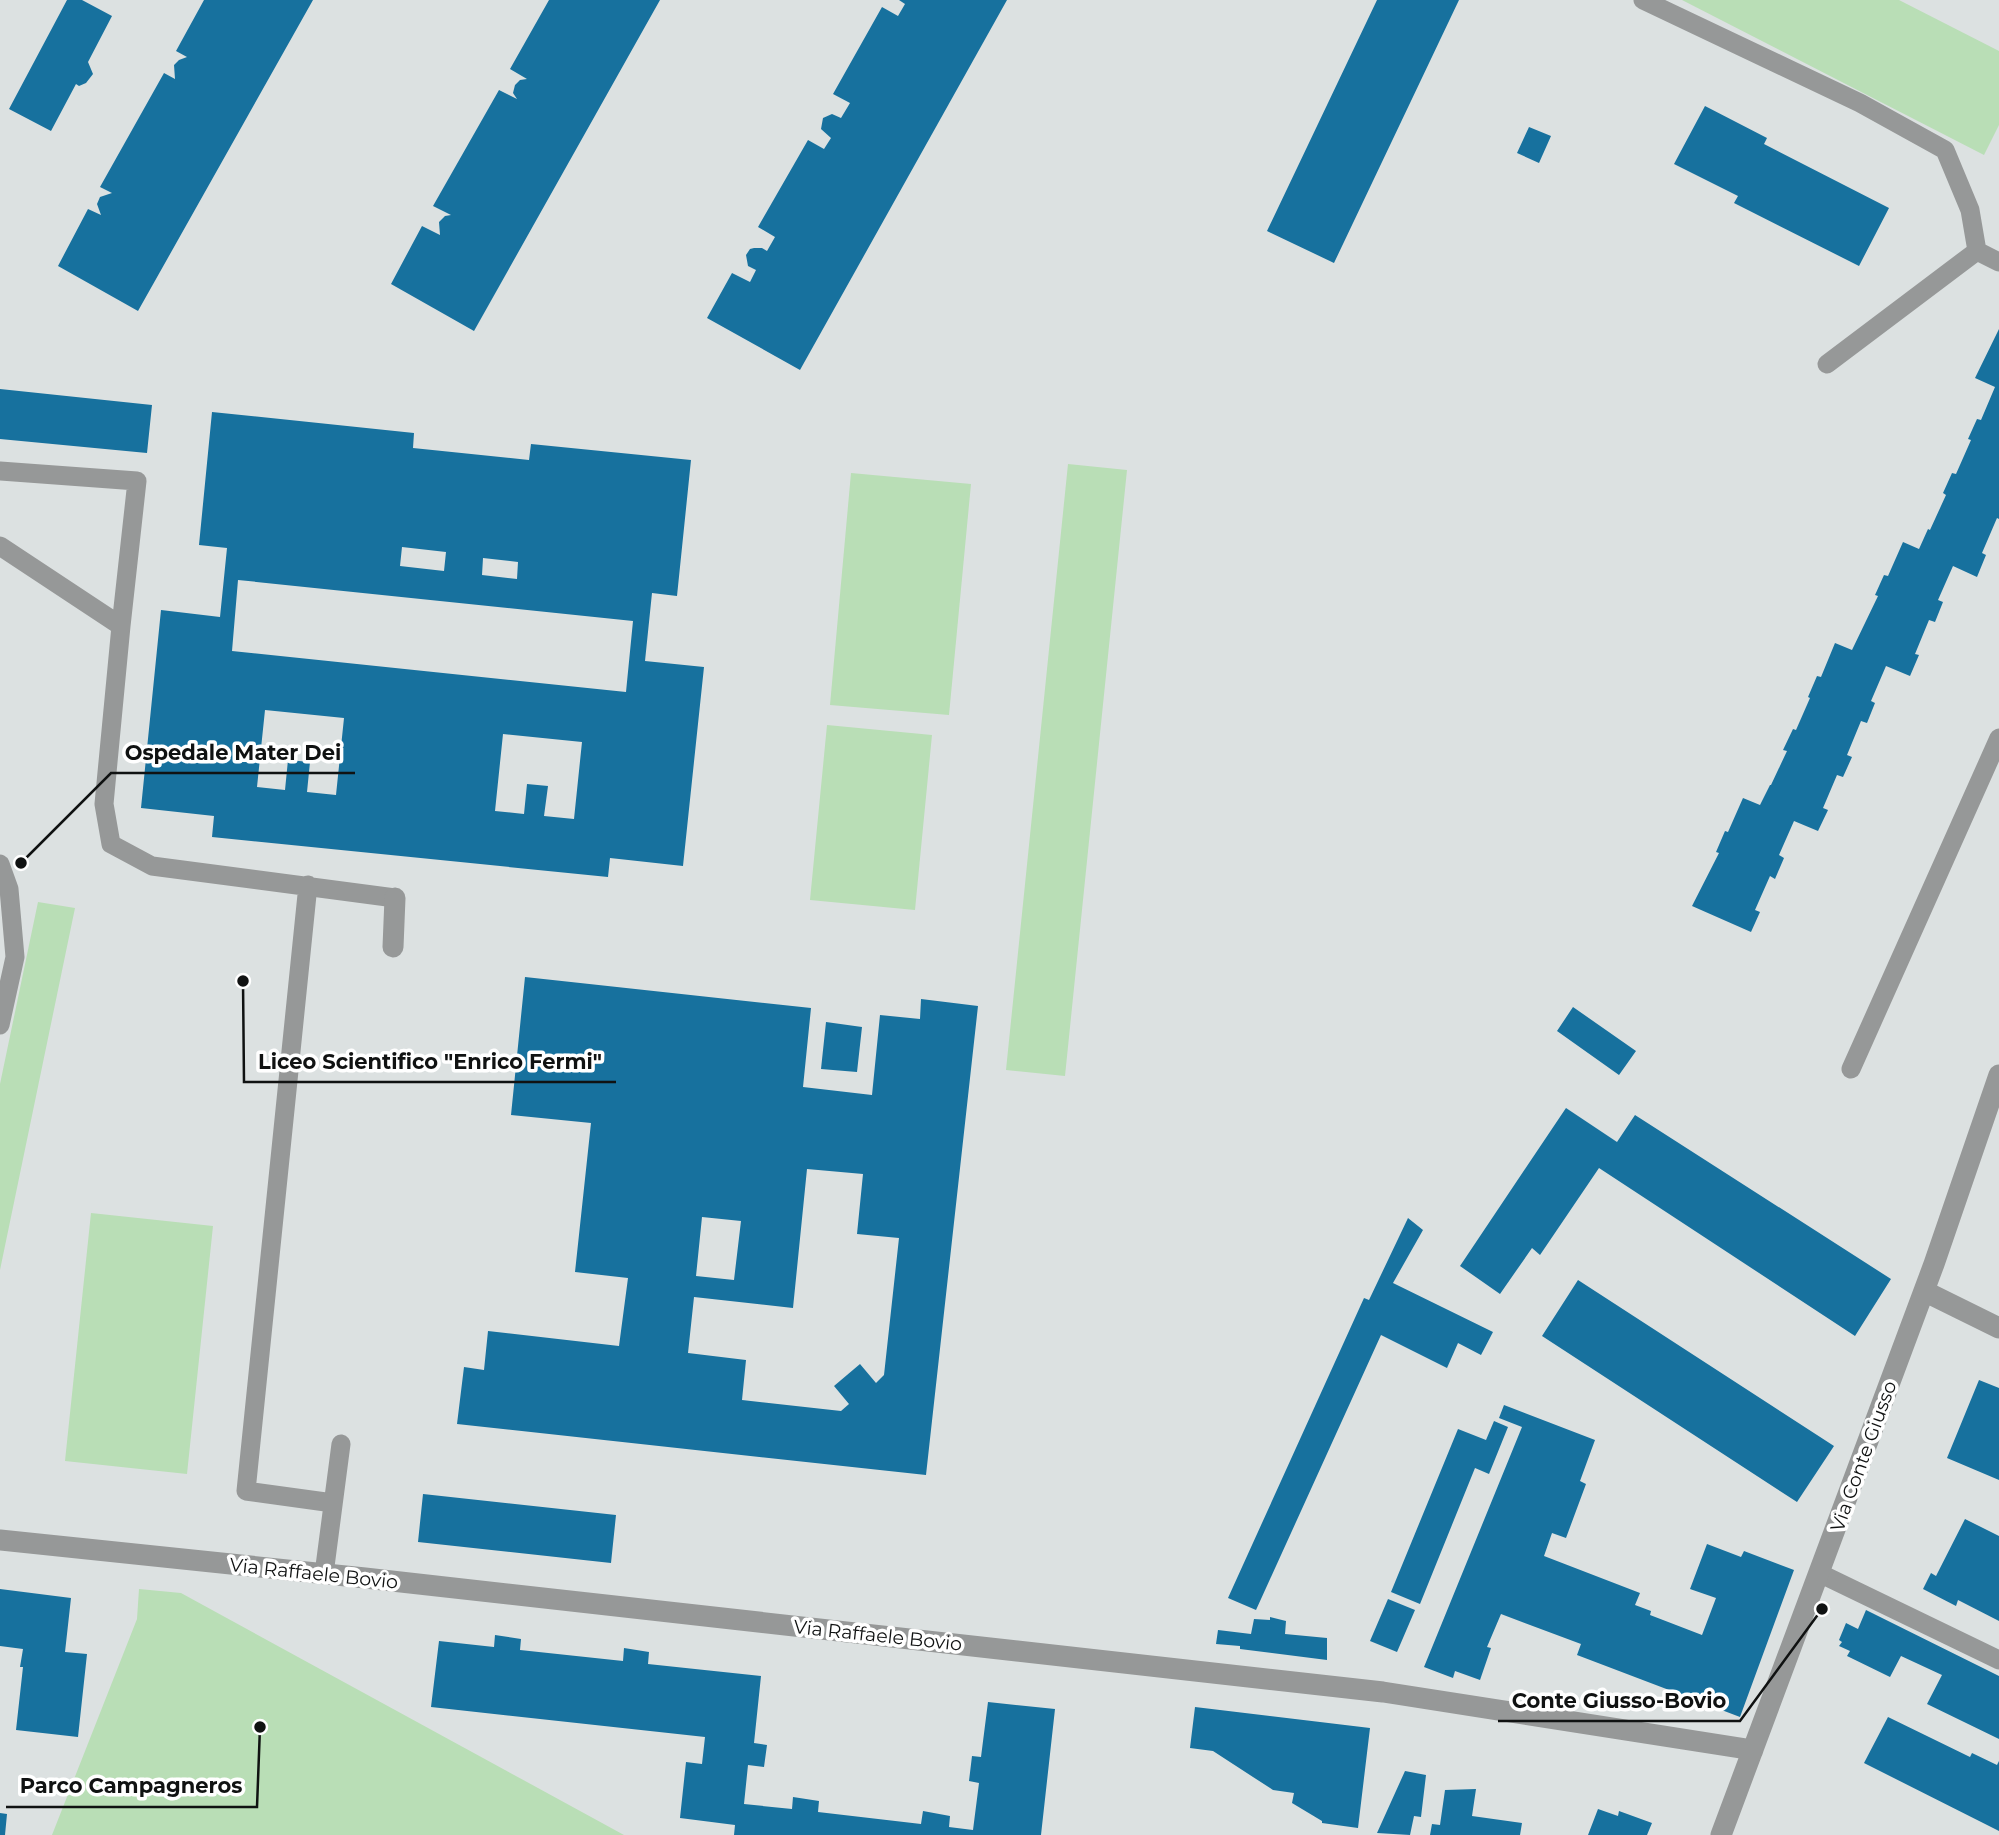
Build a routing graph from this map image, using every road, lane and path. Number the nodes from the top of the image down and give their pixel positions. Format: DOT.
graph roads {
  1 [pos="1643,0"];
  2 [pos="1977,251"];
  3 [pos="1999,262"];
  4 [pos="1827,364"];
  5 [pos="0,471"];
  6 [pos="0,546"];
  7 [pos="121,626"];
  8 [pos="1999,738"];
  9 [pos="0,864"];
  10 [pos="308,886"];
  11 [pos="395,898"];
  12 [pos="393,947"];
  13 [pos="0,1025"];
  14 [pos="1851,1069"];
  15 [pos="1999,1075"];
  16 [pos="1924,1291"];
  17 [pos="1999,1328"];
  18 [pos="341,1444"];
  19 [pos="333,1503"];
  20 [pos="0,1540"];
  21 [pos="324,1573"];
  22 [pos="1819,1573"];
  23 [pos="1999,1660"];
  24 [pos="1753,1750"];
  25 [pos="1721,1835"];
  1 -- 2 [label="lane"];
  2 -- 3 [label="lane"];
  2 -- 4 [label="lane"];
  5 -- 7 [label="lane"];
  6 -- 7 [label="lane"];
  7 -- 10 [label="lane"];
  8 -- 14 [label="lane"];
  9 -- 13 [label="lane"];
  10 -- 11 [label="lane"];
  10 -- 19 [label="lane"];
  11 -- 12 [label="street"];
  15 -- 16 [label="street, Via Conte Giusso"];
  16 -- 17 [label="street"];
  16 -- 22 [label="street, Via Conte Giusso"];
  18 -- 19 [label="lane"];
  19 -- 21 [label="lane"];
  20 -- 21 [label="street, Via Raffaele Bovio"];
  21 -- 24 [label="street, Via Raffaele Bovio"];
  22 -- 23 [label="lane"];
  22 -- 24 [label="street, Via Conte Giusso"];
  24 -- 25 [label="street, Via Conte Giusso"];
}
